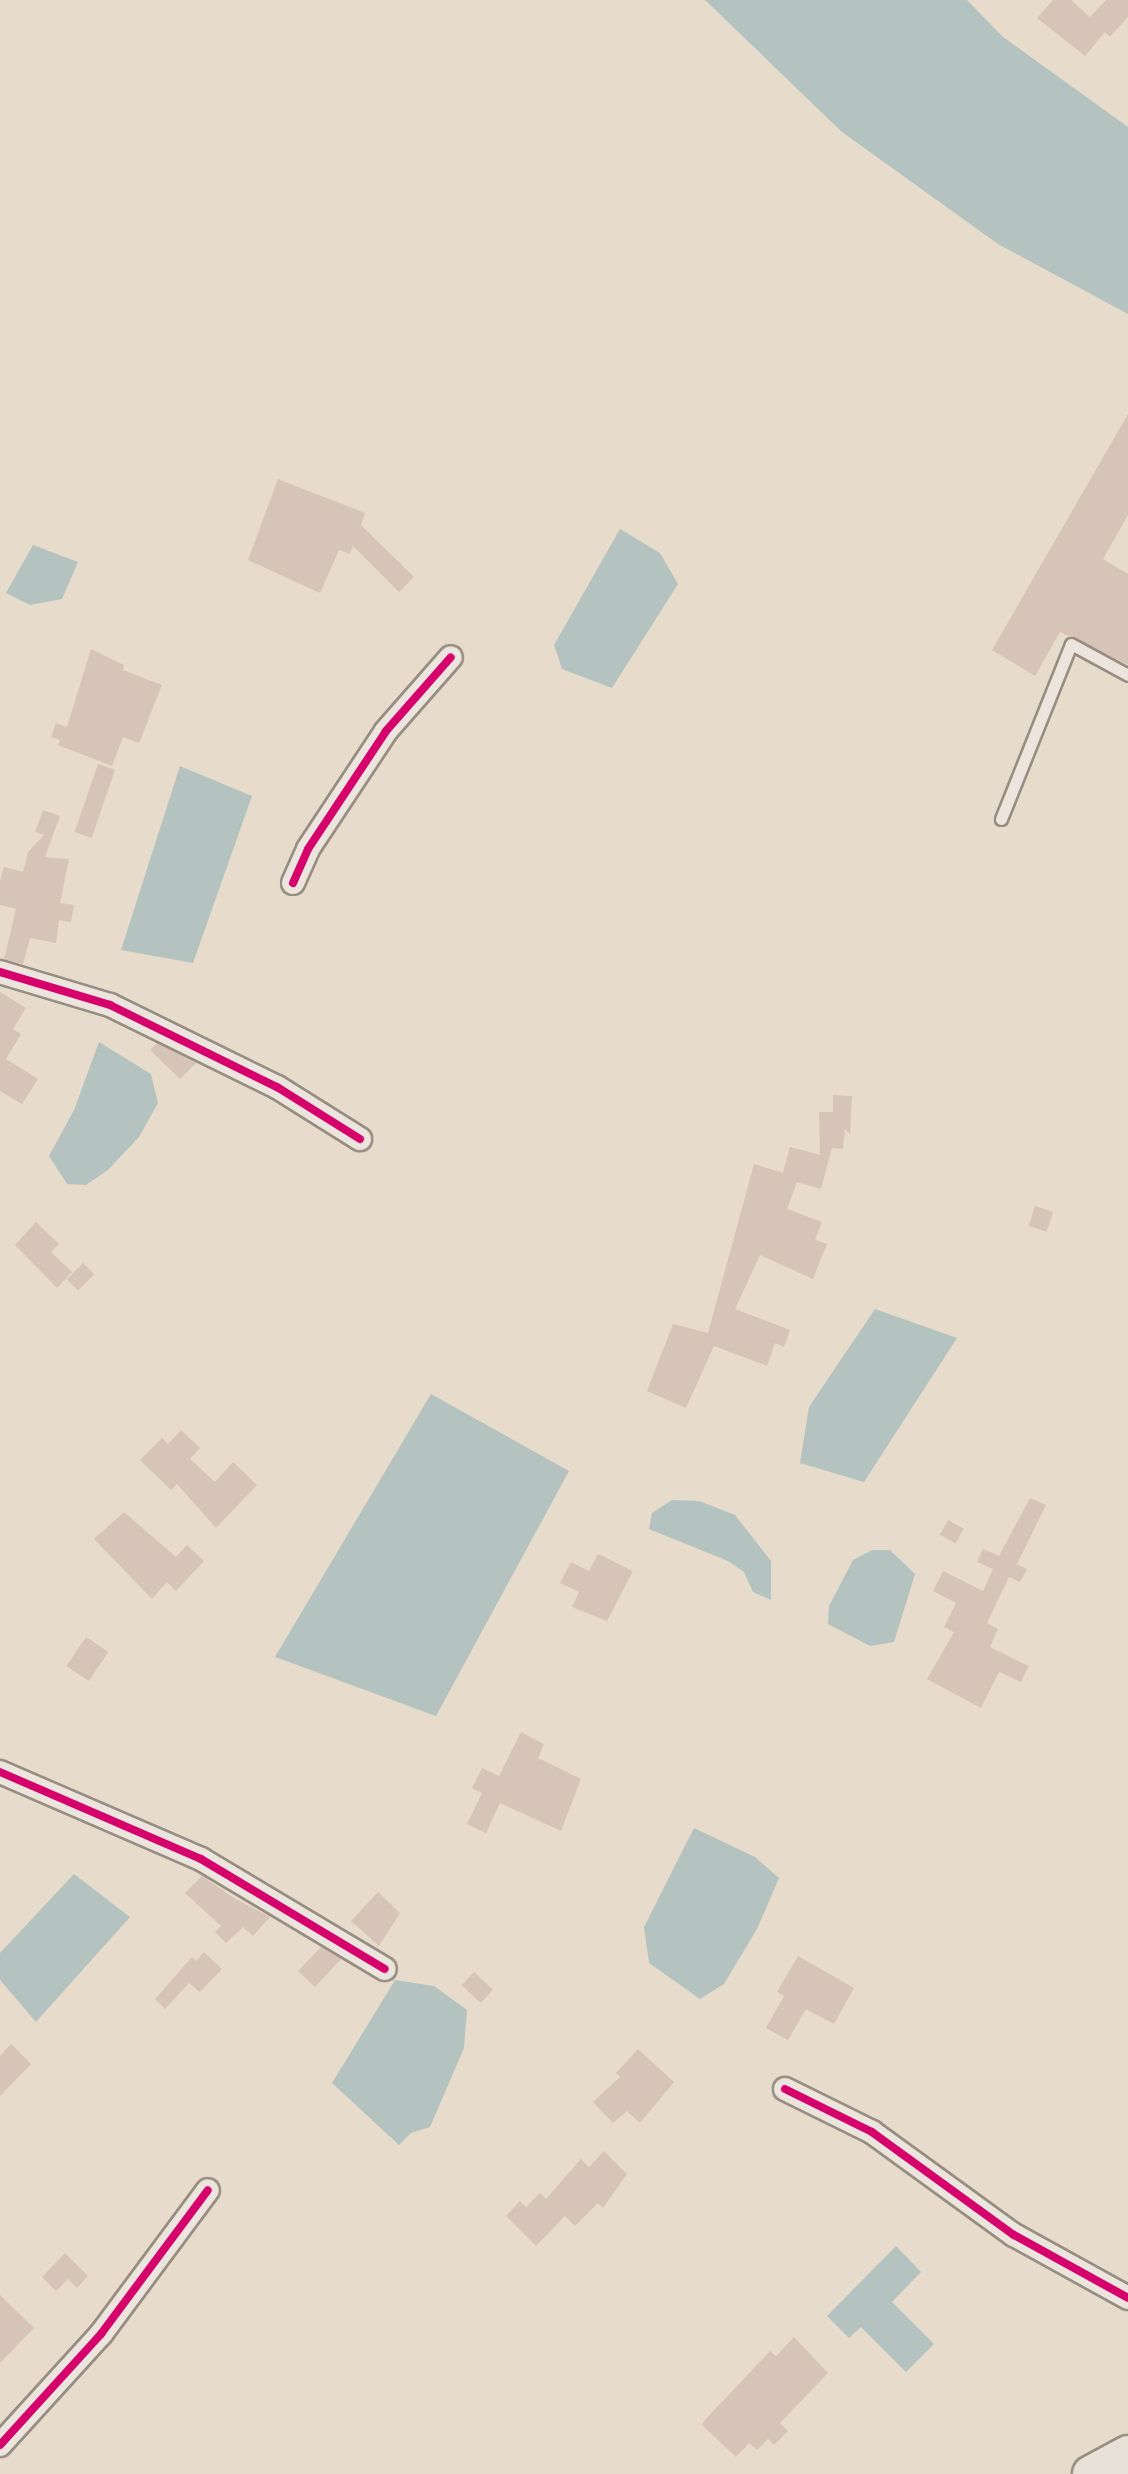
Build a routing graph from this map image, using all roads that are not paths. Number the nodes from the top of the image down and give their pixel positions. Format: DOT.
graph roads {
  1 [pos="451,657"];
  2 [pos="1128,675"];
  3 [pos="1001,819"];
  4 [pos="293,883"];
  5 [pos="0,972"];
  6 [pos="360,1139"];
  7 [pos="0,1772"];
  8 [pos="385,1969"];
  9 [pos="785,2089"];
  10 [pos="208,2190"];
  11 [pos="1128,2298"];
  12 [pos="0,2445"];
  13 [pos="1128,2454"];
  14 [pos="1091,2474"];
  1 -- 4 [label="street"];
  2 -- 3 [label="lane"];
  5 -- 6 [label="street"];
  7 -- 8 [label="street"];
  9 -- 11 [label="street"];
  10 -- 12 [label="street"];
  13 -- 14 [label="highway"];
}
